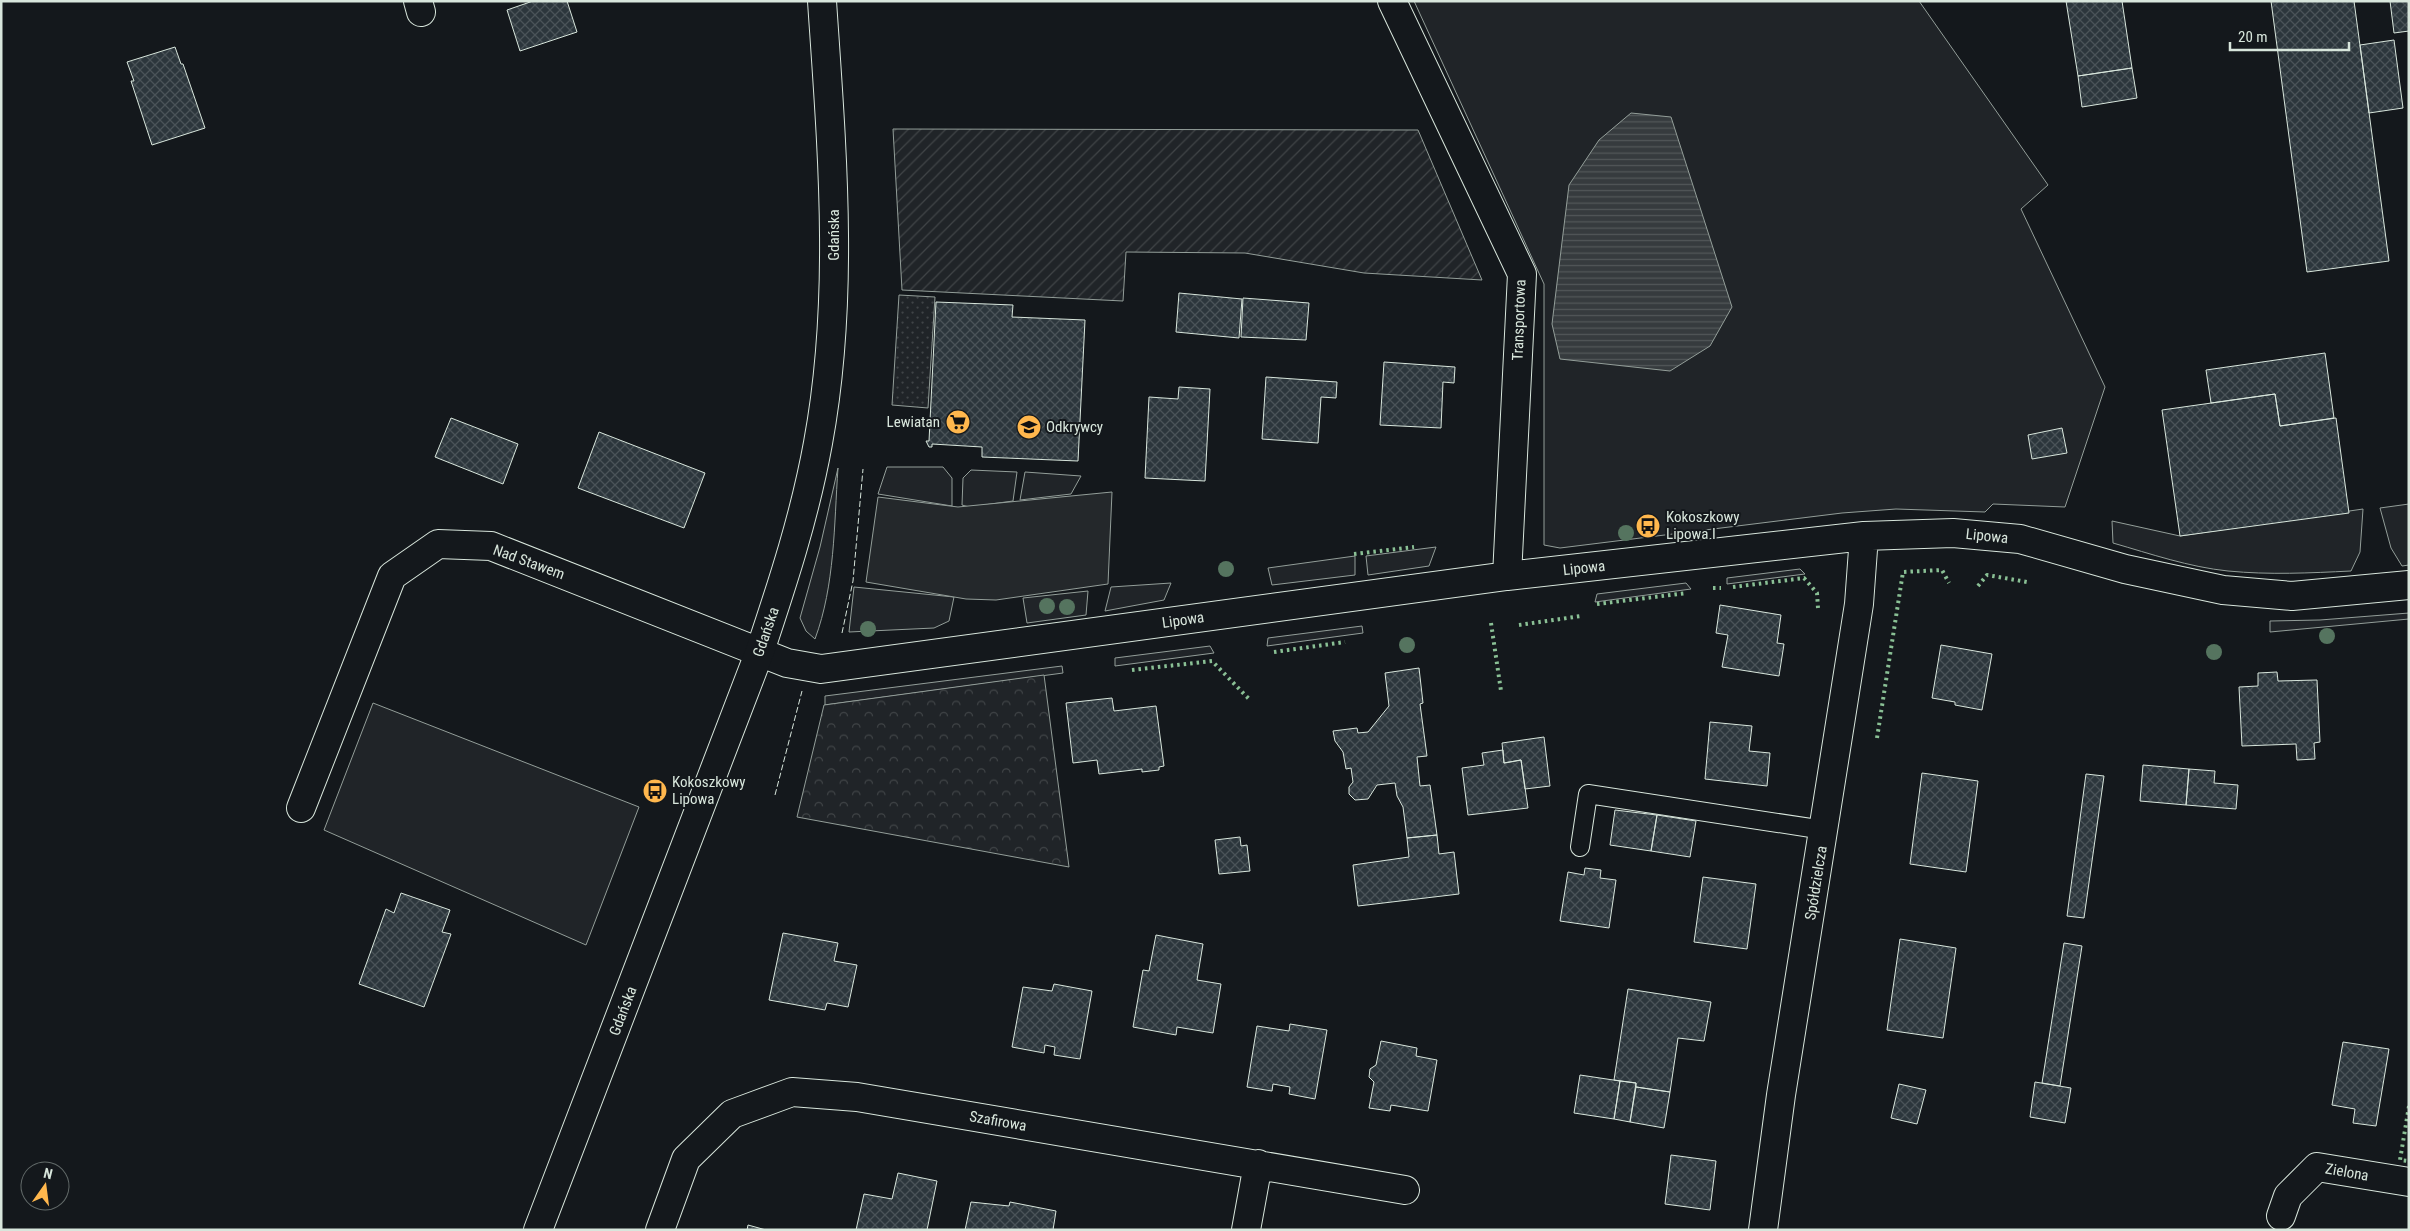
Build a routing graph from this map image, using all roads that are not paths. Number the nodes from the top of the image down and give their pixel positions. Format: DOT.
graph roads {
  1 [pos="822,1"];
  2 [pos="1392,1"];
  3 [pos="1864,536"];
  4 [pos="1506,576"];
  5 [pos="2409,585"];
  6 [pos="760,651"];
  7 [pos="302,808"];
  8 [pos="1824,830"];
  9 [pos="1580,847"];
  10 [pos="1258,1164"];
  11 [pos="2409,1182"];
  12 [pos="1405,1190"];
  13 [pos="2281,1216"];
  14 [pos="538,1230"];
  15 [pos="660,1230"];
  16 [pos="1246,1230"];
  17 [pos="1763,1230"];
  1 -- 6 [label="street, Gdańska"];
  2 -- 4 [label="street, Transportowa"];
  3 -- 4 [label="street, Lipowa"];
  3 -- 5 [label="street, Lipowa"];
  3 -- 8 [label="street, Spółdzielcza"];
  4 -- 6 [label="street, Lipowa"];
  6 -- 7 [label="street, Nad Stawem"];
  6 -- 14 [label="street, Gdańska"];
  8 -- 9 [label="lane"];
  8 -- 17 [label="street, Spółdzielcza"];
  10 -- 12 [label="street, Szafirowa"];
  10 -- 15 [label="street, Szafirowa"];
  10 -- 16 [label="street"];
  11 -- 13 [label="street, Zielona"];
}
